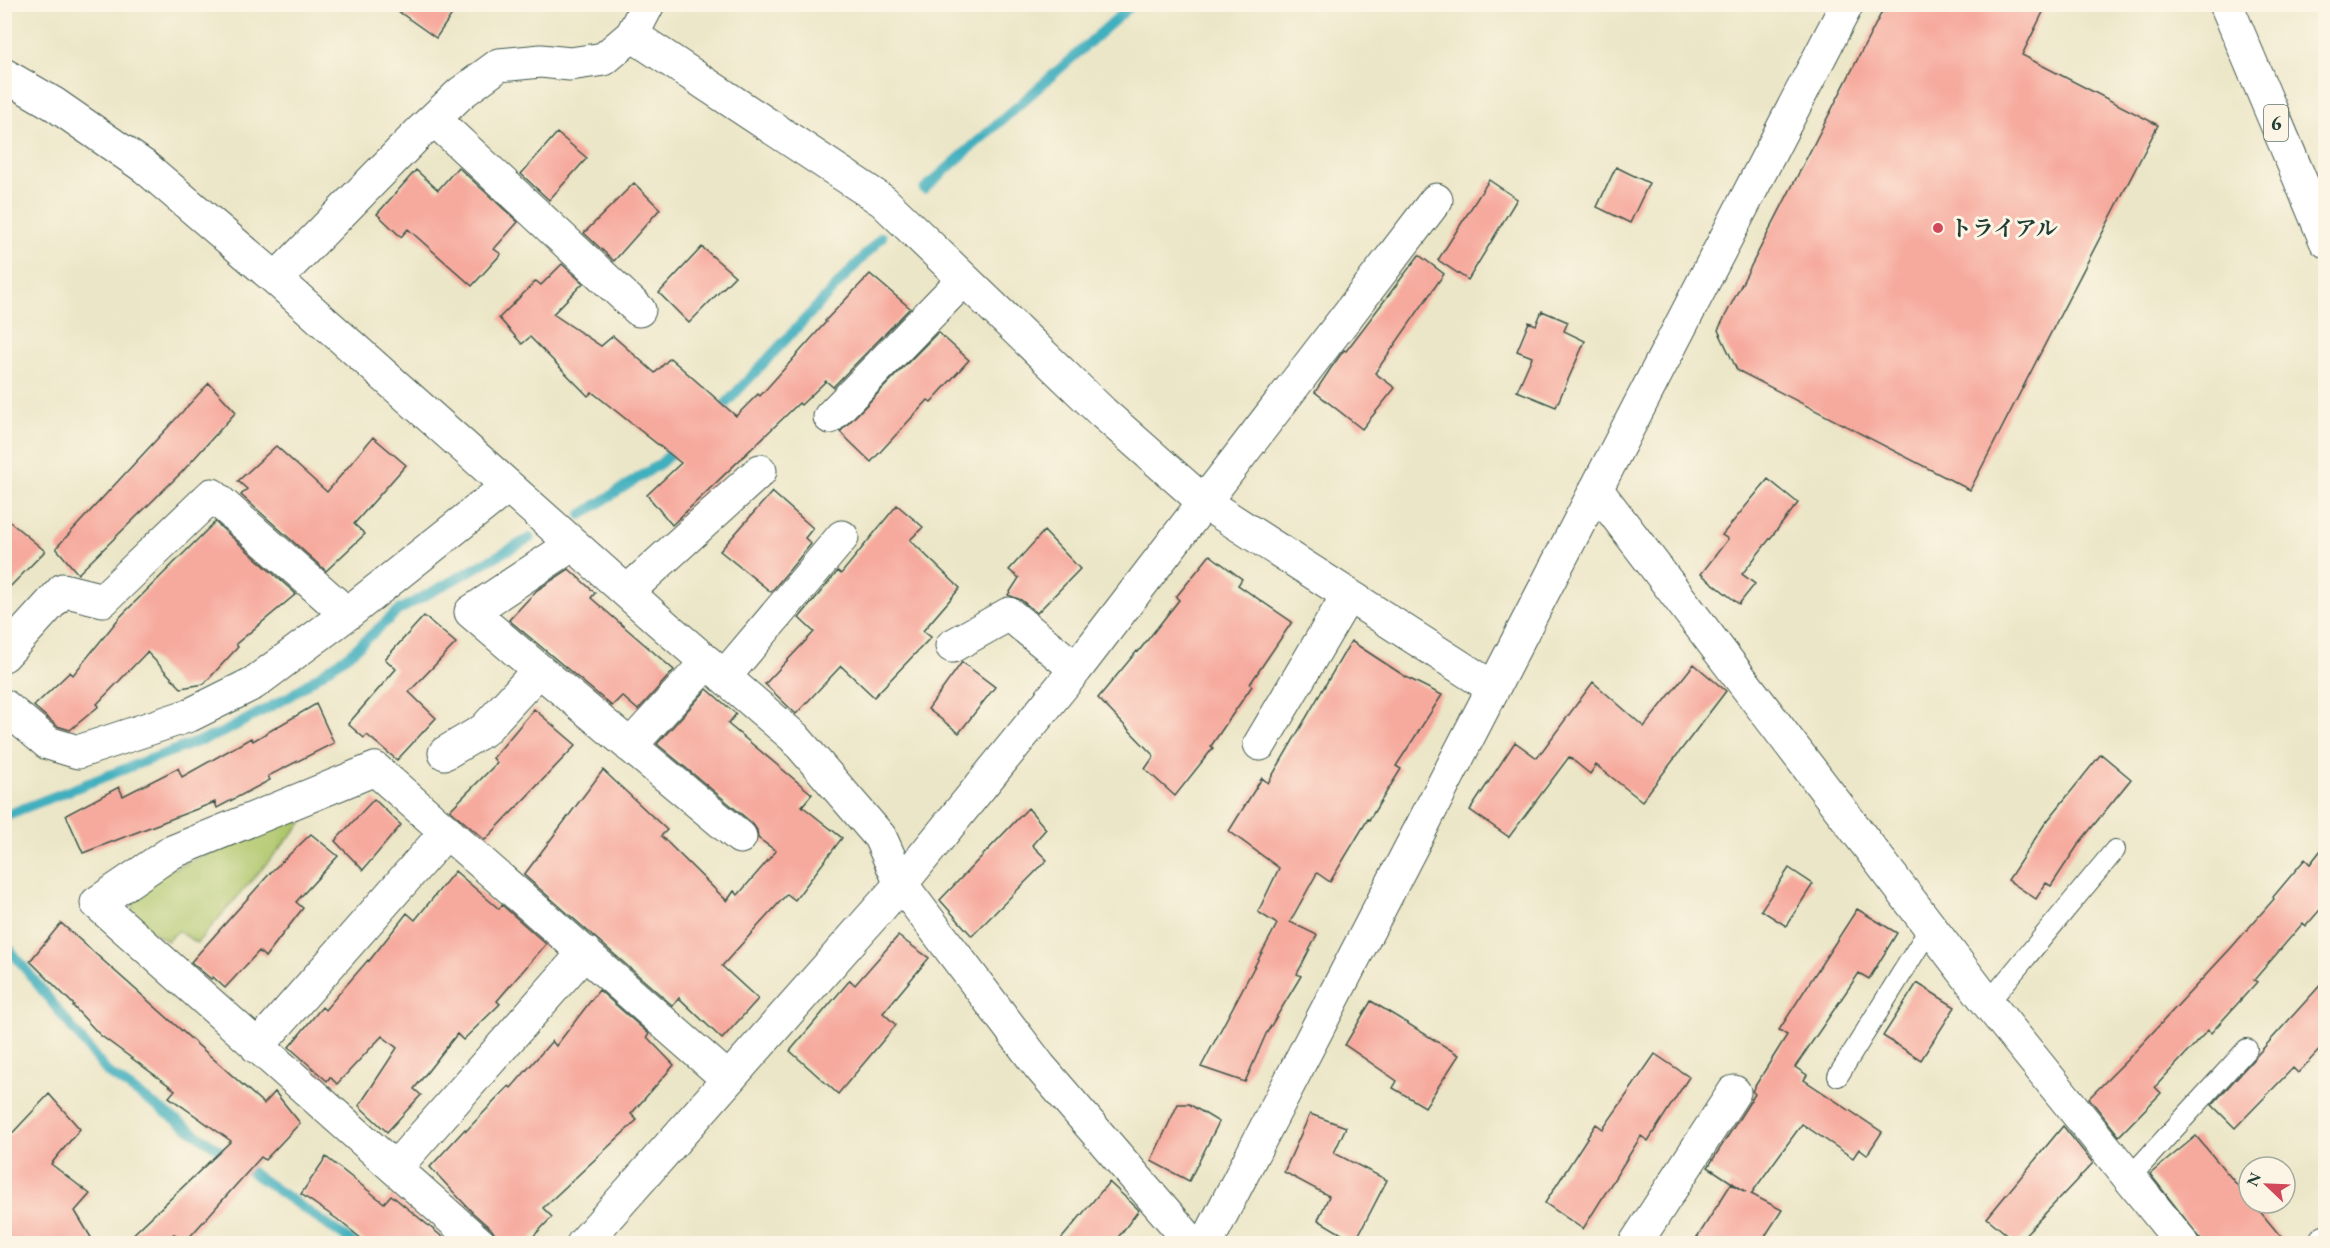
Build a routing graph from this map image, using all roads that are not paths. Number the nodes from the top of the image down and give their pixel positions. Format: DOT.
graph roads {
  1 [pos="648,4"];
  2 [pos="1847,4"];
  3 [pos="2226,4"];
  4 [pos="632,35"];
  5 [pos="4,75"];
  6 [pos="434,119"];
  7 [pos="1436,200"];
  8 [pos="2325,241"];
  9 [pos="276,279"];
  10 [pos="964,279"];
  11 [pos="639,310"];
  12 [pos="830,417"];
  13 [pos="760,471"];
  14 [pos="508,486"];
  15 [pos="1596,489"];
  16 [pos="1205,503"];
  17 [pos="842,537"];
  18 [pos="573,544"];
  19 [pos="627,592"];
  20 [pos="1348,595"];
  21 [pos="347,614"];
  22 [pos="952,646"];
  23 [pos="4,655"];
  24 [pos="1076,669"];
  25 [pos="539,670"];
  26 [pos="716,670"];
  27 [pos="1493,688"];
  28 [pos="4,706"];
  29 [pos="1260,744"];
  30 [pos="630,746"];
  31 [pos="445,753"];
  32 [pos="447,831"];
  33 [pos="740,837"];
  34 [pos="2115,850"];
  35 [pos="901,884"];
  36 [pos="1930,928"];
  37 [pos="585,952"];
  38 [pos="1988,1003"];
  39 [pos="257,1047"];
  40 [pos="2247,1048"];
  41 [pos="1838,1076"];
  42 [pos="728,1079"];
  43 [pos="1734,1092"];
  44 [pos="396,1167"];
  45 [pos="2130,1177"];
  46 [pos="480,1244"];
  47 [pos="583,1244"];
  48 [pos="1193,1244"];
  49 [pos="1206,1244"];
  50 [pos="1635,1244"];
  51 [pos="2183,1244"];
  1 -- 4 [label="main road"];
  2 -- 15 [label="main road"];
  3 -- 8 [label="main road, 6"];
  4 -- 6 [label="main road"];
  4 -- 10 [label="main road"];
  5 -- 9 [label="main road"];
  6 -- 9 [label="main road"];
  6 -- 11 [label="main road"];
  7 -- 16 [label="main road"];
  9 -- 14 [label="main road"];
  10 -- 12 [label="main road"];
  10 -- 16 [label="main road"];
  13 -- 19 [label="main road"];
  14 -- 18 [label="main road"];
  14 -- 21 [label="main road"];
  15 -- 27 [label="main road"];
  15 -- 36 [label="main road"];
  16 -- 20 [label="main road"];
  16 -- 24 [label="main road"];
  17 -- 26 [label="main road"];
  18 -- 19 [label="main road"];
  18 -- 25 [label="main road"];
  19 -- 26 [label="main road"];
  20 -- 27 [label="main road"];
  20 -- 29 [label="main road"];
  21 -- 23 [label="main road"];
  21 -- 28 [label="main road"];
  22 -- 24 [label="main road"];
  24 -- 35 [label="main road"];
  25 -- 30 [label="main road"];
  25 -- 31 [label="main road"];
  26 -- 30 [label="main road"];
  26 -- 35 [label="main road"];
  27 -- 49 [label="main road"];
  30 -- 33 [label="main road"];
  32 -- 37 [label="main road"];
  32 -- 39 [label="main road"];
  32 -- 39 [label="main road"];
  34 -- 38 [label="lane"];
  35 -- 42 [label="main road"];
  35 -- 48 [label="main road"];
  36 -- 38 [label="main road"];
  36 -- 41 [label="lane"];
  37 -- 42 [label="main road"];
  37 -- 44 [label="main road"];
  38 -- 45 [label="main road"];
  39 -- 44 [label="main road"];
  40 -- 45 [label="lane"];
  42 -- 47 [label="main road"];
  43 -- 50 [label="main road"];
  44 -- 46 [label="main road"];
  45 -- 51 [label="main road"];
}
